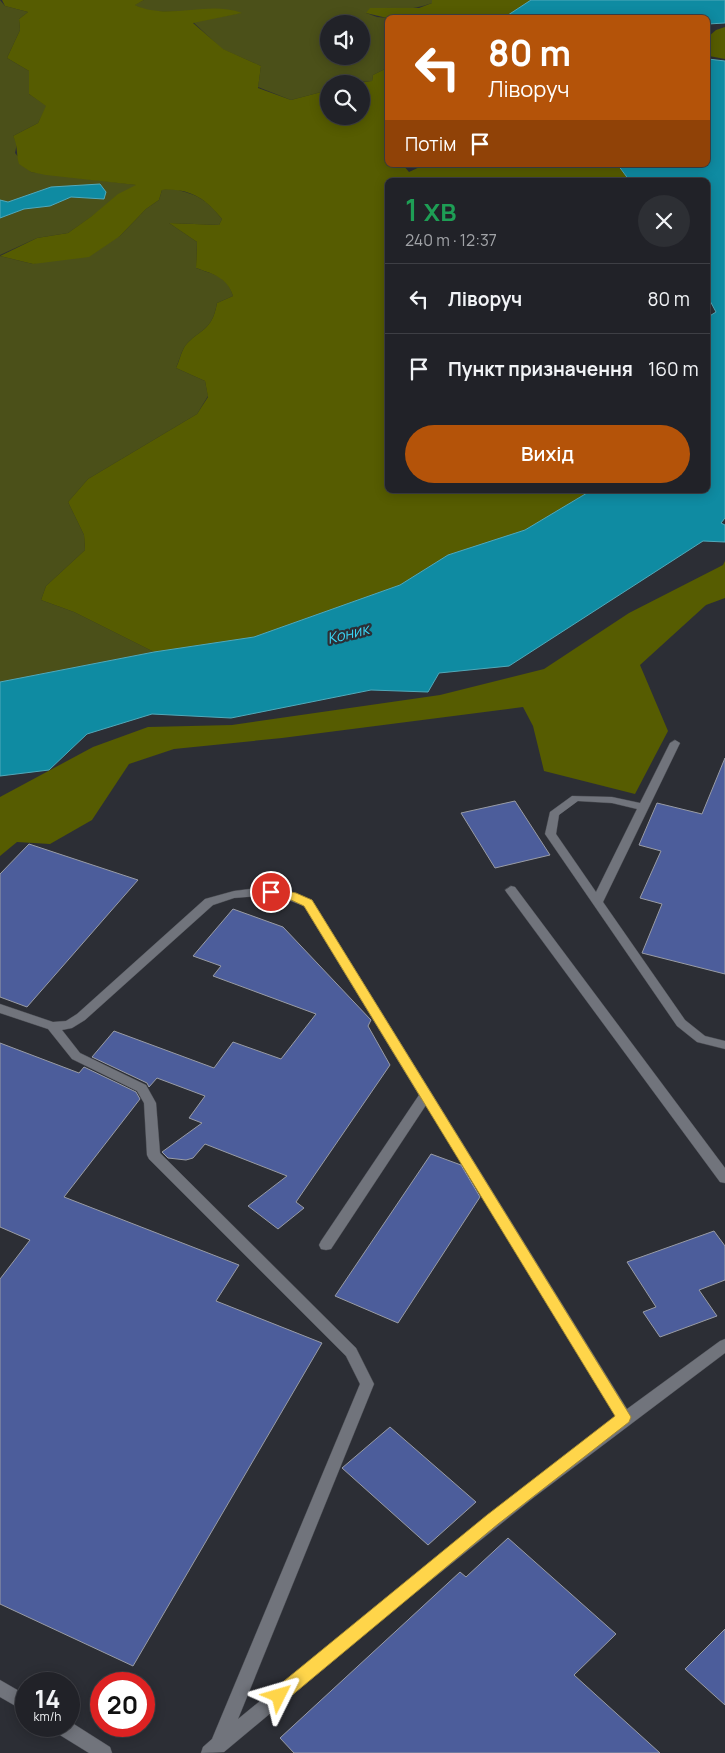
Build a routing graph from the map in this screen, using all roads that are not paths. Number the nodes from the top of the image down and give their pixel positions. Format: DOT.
graph roads {
  1 [pos="675,743"];
  2 [pos="643,806"];
  3 [pos="512,890"];
  4 [pos="597,902"];
  5 [pos="0,1008"];
  6 [pos="52,1026"];
  7 [pos="725,1045"];
  8 [pos="426,1096"];
  9 [pos="725,1178"];
  10 [pos="326,1245"];
  11 [pos="725,1345"];
  12 [pos="624,1417"];
  13 [pos="0,1688"];
  14 [pos="15,1697"];
  15 [pos="79,1737"];
  16 [pos="213,1750"];
  17 [pos="104,1753"];
  1 -- 2 [label="lane"];
  2 -- 4 [label="lane"];
  2 -- 4 [label="lane"];
  3 -- 9 [label="lane"];
  4 -- 7 [label="lane"];
  5 -- 6 [label="lane"];
  6 -- 8 [label="lane"];
  6 -- 16 [label="lane"];
  8 -- 10 [label="lane"];
  8 -- 12 [label="lane"];
  11 -- 12 [label="lane"];
  12 -- 16 [label="lane"];
  13 -- 14 [label="lane"];
  15 -- 17 [label="lane"];
}
